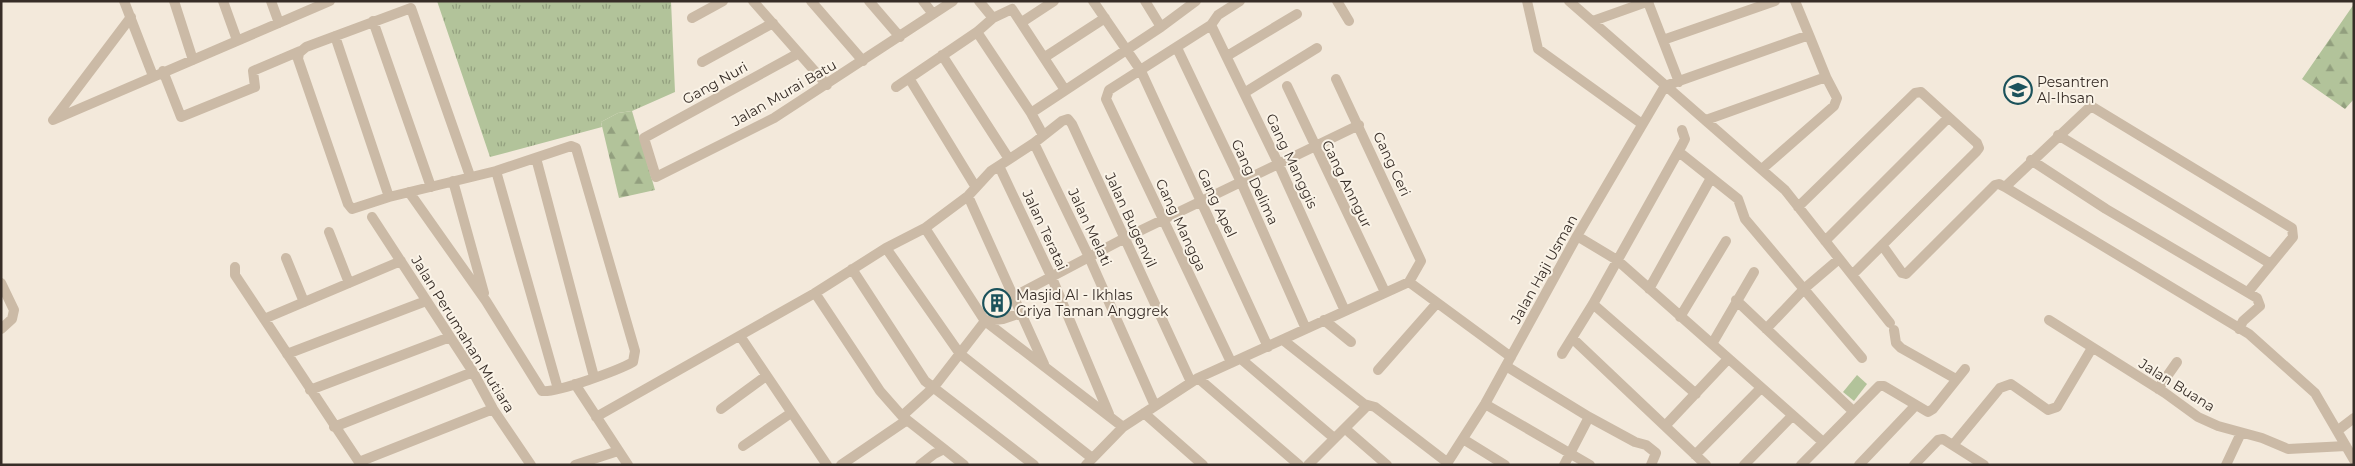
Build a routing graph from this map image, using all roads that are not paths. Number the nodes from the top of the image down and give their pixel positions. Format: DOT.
graph roads {
  1 [pos="124,1"];
  2 [pos="174,1"];
  3 [pos="223,1"];
  4 [pos="271,1"];
  5 [pos="330,1"];
  6 [pos="723,1"];
  7 [pos="754,1"];
  8 [pos="811,1"];
  9 [pos="869,1"];
  10 [pos="923,1"];
  11 [pos="953,1"];
  12 [pos="979,1"];
  13 [pos="1054,1"];
  14 [pos="1093,1"];
  15 [pos="1145,1"];
  16 [pos="1196,1"];
  17 [pos="1240,1"];
  18 [pos="1337,1"];
  19 [pos="1527,1"];
  20 [pos="1569,1"];
  21 [pos="1649,1"];
  22 [pos="1775,1"];
  23 [pos="1795,1"];
  24 [pos="318,4"];
  25 [pos="934,14"];
  26 [pos="1297,14"];
  27 [pos="131,17"];
  28 [pos="692,18"];
  29 [pos="993,18"];
  30 [pos="1105,18"];
  31 [pos="373,21"];
  32 [pos="1349,21"];
  33 [pos="1593,21"];
  34 [pos="1022,22"];
  35 [pos="279,23"];
  36 [pos="773,23"];
  37 [pos="1211,24"];
  38 [pos="1162,27"];
  39 [pos="977,32"];
  40 [pos="1809,35"];
  41 [pos="335,36"];
  42 [pos="900,37"];
  43 [pos="237,40"];
  44 [pos="1663,40"];
  45 [pos="1176,48"];
  46 [pos="1317,48"];
  47 [pos="1127,49"];
  48 [pos="300,51"];
  49 [pos="799,53"];
  50 [pos="942,55"];
  51 [pos="1227,56"];
  52 [pos="1045,57"];
  53 [pos="193,60"];
  54 [pos="863,61"];
  55 [pos="702,62"];
  56 [pos="164,71"];
  57 [pos="1141,71"];
  58 [pos="153,76"];
  59 [pos="1826,77"];
  60 [pos="909,78"];
  61 [pos="1336,79"];
  62 [pos="1679,82"];
  63 [pos="827,85"];
  64 [pos="1286,86"];
  65 [pos="1664,86"];
  66 [pos="896,87"];
  67 [pos="1065,90"];
  68 [pos="1244,93"];
  69 [pos="1031,113"];
  70 [pos="1948,118"];
  71 [pos="1706,120"];
  72 [pos="1642,124"];
  73 [pos="1359,125"];
  74 [pos="1682,130"];
  75 [pos="1043,135"];
  76 [pos="2058,135"];
  77 [pos="644,138"];
  78 [pos="1034,143"];
  79 [pos="1313,146"];
  80 [pos="1679,152"];
  81 [pos="536,158"];
  82 [pos="1009,159"];
  83 [pos="2032,160"];
  84 [pos="1278,164"];
  85 [pos="999,166"];
  86 [pos="1762,169"];
  87 [pos="496,171"];
  88 [pos="470,176"];
  89 [pos="1712,178"];
  90 [pos="453,180"];
  91 [pos="1240,182"];
  92 [pos="976,186"];
  93 [pos="2005,186"];
  94 [pos="431,187"];
  95 [pos="409,192"];
  96 [pos="968,196"];
  97 [pos="389,197"];
  98 [pos="1201,200"];
  99 [pos="1798,207"];
  100 [pos="372,218"];
  101 [pos="1163,220"];
  102 [pos="925,228"];
  103 [pos="329,232"];
  104 [pos="1577,236"];
  105 [pos="1125,238"];
  106 [pos="1726,241"];
  107 [pos="1825,241"];
  108 [pos="1882,244"];
  109 [pos="886,248"];
  110 [pos="1089,257"];
  111 [pos="286,258"];
  112 [pos="1839,259"];
  113 [pos="1617,260"];
  114 [pos="401,261"];
  115 [pos="2271,264"];
  116 [pos="235,267"];
  117 [pos="852,269"];
  118 [pos="1754,272"];
  119 [pos="1852,275"];
  120 [pos="1052,278"];
  121 [pos="1409,282"];
  122 [pos="1,283"];
  123 [pos="349,283"];
  124 [pos="1805,288"];
  125 [pos="1649,289"];
  126 [pos="815,292"];
  127 [pos="1384,292"];
  128 [pos="2248,292"];
  129 [pos="1014,296"];
  130 [pos="1736,300"];
  131 [pos="426,301"];
  132 [pos="486,301"];
  133 [pos="304,302"];
  134 [pos="1436,303"];
  135 [pos="1593,304"];
  136 [pos="1345,311"];
  137 [pos="1021,313"];
  138 [pos="1680,316"];
  139 [pos="264,319"];
  140 [pos="1324,320"];
  141 [pos="2049,320"];
  142 [pos="985,321"];
  143 [pos="1,329"];
  144 [pos="1306,329"];
  145 [pos="1766,329"];
  146 [pos="2239,329"];
  147 [pos="740,336"];
  148 [pos="450,337"];
  149 [pos="1572,338"];
  150 [pos="1284,340"];
  151 [pos="1350,342"];
  152 [pos="1712,344"];
  153 [pos="1268,347"];
  154 [pos="2092,348"];
  155 [pos="287,354"];
  156 [pos="960,354"];
  157 [pos="1562,354"];
  158 [pos="1862,358"];
  159 [pos="1728,359"];
  160 [pos="1236,361"];
  161 [pos="1509,361"];
  162 [pos="2176,362"];
  163 [pos="1045,366"];
  164 [pos="1965,369"];
  165 [pos="1378,370"];
  166 [pos="474,372"];
  167 [pos="766,376"];
  168 [pos="594,377"];
  169 [pos="1956,379"];
  170 [pos="1194,380"];
  171 [pos="575,384"];
  172 [pos="934,387"];
  173 [pos="1761,388"];
  174 [pos="558,389"];
  175 [pos="2158,389"];
  176 [pos="310,390"];
  177 [pos="1696,394"];
  178 [pos="1485,404"];
  179 [pos="1156,406"];
  180 [pos="1365,406"];
  181 [pos="1916,406"];
  182 [pos="493,409"];
  183 [pos="721,409"];
  184 [pos="1852,411"];
  185 [pos="791,413"];
  186 [pos="1144,414"];
  187 [pos="1110,416"];
  188 [pos="1792,416"];
  189 [pos="596,417"];
  190 [pos="1589,417"];
  191 [pos="905,418"];
  192 [pos="2354,418"];
  193 [pos="1665,426"];
  194 [pos="334,427"];
  195 [pos="1123,427"];
  196 [pos="2337,430"];
  197 [pos="1349,432"];
  198 [pos="2241,433"];
  199 [pos="1334,438"];
  200 [pos="1463,439"];
  201 [pos="1823,442"];
  202 [pos="1953,445"];
  203 [pos="743,446"];
  204 [pos="2346,446"];
  205 [pos="944,450"];
  206 [pos="618,451"];
  207 [pos="1569,454"];
  208 [pos="1695,455"];
  209 [pos="2354,460"];
  210 [pos="1089,462"];
  211 [pos="1978,463"];
  212 [pos="577,464"];
  213 [pos="1447,464"];
  214 [pos="531,465"];
  215 [pos="628,465"];
  216 [pos="827,465"];
  217 [pos="842,465"];
  218 [pos="920,465"];
  219 [pos="964,465"];
  220 [pos="1034,465"];
  221 [pos="1203,465"];
  222 [pos="1299,465"];
  223 [pos="1308,465"];
  224 [pos="1386,465"];
  225 [pos="1505,465"];
  226 [pos="1564,465"];
  227 [pos="1590,465"];
  228 [pos="1651,465"];
  229 [pos="1706,465"];
  230 [pos="1744,465"];
  231 [pos="1801,465"];
  232 [pos="1859,465"];
  233 [pos="1914,465"];
  234 [pos="2226,465"];
  1 -- 27 [label="street"];
  2 -- 53 [label="street"];
  3 -- 43 [label="street"];
  4 -- 35 [label="street"];
  5 -- 24 [label="street"];
  6 -- 28 [label="street"];
  7 -- 36 [label="street"];
  8 -- 54 [label="street"];
  9 -- 42 [label="street"];
  10 -- 25 [label="street"];
  11 -- 25 [label="street, Jalan Murai Batu"];
  12 -- 29 [label="street"];
  13 -- 34 [label="street"];
  14 -- 30 [label="street, Gang Apel"];
  15 -- 38 [label="street"];
  16 -- 38 [label="street"];
  17 -- 37 [label="street"];
  18 -- 32 [label="street"];
  19 -- 72 [label="street"];
  20 -- 33 [label="street"];
  21 -- 33 [label="street"];
  21 -- 44 [label="street"];
  22 -- 44 [label="street"];
  23 -- 40 [label="street"];
  24 -- 35 [label="street"];
  25 -- 42 [label="street, Jalan Murai Batu"];
  26 -- 51 [label="street"];
  27 -- 58 [label="street"];
  27 -- 58 [label="street"];
  29 -- 34 [label="street"];
  29 -- 39 [label="street"];
  30 -- 47 [label="street, Gang Apel"];
  30 -- 52 [label="street"];
  31 -- 41 [label="street"];
  31 -- 88 [label="street"];
  31 -- 94 [label="street"];
  33 -- 65 [label="street"];
  34 -- 52 [label="street"];
  35 -- 43 [label="street"];
  36 -- 49 [label="street"];
  36 -- 55 [label="street"];
  37 -- 45 [label="street"];
  37 -- 51 [label="street, Gang Manggis"];
  38 -- 47 [label="street"];
  39 -- 50 [label="street"];
  39 -- 69 [label="street"];
  40 -- 59 [label="street"];
  40 -- 62 [label="street"];
  41 -- 48 [label="street"];
  41 -- 97 [label="street"];
  42 -- 54 [label="street, Jalan Murai Batu"];
  43 -- 53 [label="street"];
  44 -- 62 [label="street"];
  45 -- 57 [label="street"];
  45 -- 91 [label="street, Gang Delima"];
  46 -- 68 [label="street"];
  47 -- 57 [label="street, Gang Apel"];
  47 -- 67 [label="street"];
  48 -- 56 [label="street"];
  48 -- 97 [label="street"];
  49 -- 63 [label="street"];
  49 -- 77 [label="street, Gang Nuri"];
  50 -- 60 [label="street"];
  50 -- 82 [label="street"];
  51 -- 68 [label="street, Gang Manggis"];
  52 -- 67 [label="street"];
  53 -- 56 [label="street"];
  54 -- 63 [label="street, Jalan Murai Batu"];
  56 -- 58 [label="street"];
  57 -- 98 [label="street, Gang Apel"];
  57 -- 101 [label="street, Gang Mangga"];
  59 -- 71 [label="street"];
  59 -- 86 [label="street"];
  60 -- 66 [label="street"];
  60 -- 92 [label="street"];
  61 -- 73 [label="street, Gang Ceri"];
  62 -- 65 [label="street"];
  63 -- 77 [label="street, Jalan Murai Batu"];
  64 -- 79 [label="street, Gang Anngur"];
  65 -- 71 [label="street"];
  65 -- 72 [label="street, Jalan Haji Usman"];
  67 -- 69 [label="street"];
  68 -- 84 [label="street, Gang Manggis"];
  69 -- 75 [label="street"];
  70 -- 99 [label="street"];
  70 -- 107 [label="street"];
  70 -- 108 [label="street"];
  71 -- 86 [label="street"];
  72 -- 104 [label="street, Jalan Haji Usman"];
  73 -- 79 [label="street"];
  73 -- 121 [label="street, Gang Ceri"];
  74 -- 80 [label="street"];
  75 -- 78 [label="street"];
  75 -- 105 [label="street, Jalan Bugenvil"];
  76 -- 83 [label="street"];
  76 -- 115 [label="street"];
  76 -- 115 [label="street"];
  78 -- 82 [label="street"];
  78 -- 110 [label="street, Jalan Melati"];
  79 -- 84 [label="street"];
  79 -- 127 [label="street, Gang Anngur"];
  80 -- 89 [label="street"];
  80 -- 113 [label="street"];
  81 -- 87 [label="street"];
  81 -- 168 [label="street"];
  81 -- 168 [label="street"];
  82 -- 85 [label="street"];
  83 -- 93 [label="street"];
  83 -- 128 [label="street"];
  84 -- 91 [label="street"];
  84 -- 136 [label="street, Gang Manggis"];
  85 -- 92 [label="street"];
  85 -- 120 [label="street, Jalan Teratai"];
  86 -- 99 [label="street"];
  87 -- 88 [label="street"];
  87 -- 174 [label="street"];
  88 -- 90 [label="street"];
  89 -- 124 [label="street"];
  89 -- 125 [label="street"];
  90 -- 94 [label="street"];
  90 -- 132 [label="street"];
  91 -- 98 [label="street"];
  91 -- 144 [label="street, Gang Delima"];
  92 -- 96 [label="street"];
  93 -- 108 [label="street"];
  93 -- 146 [label="street"];
  94 -- 95 [label="street"];
  95 -- 97 [label="street"];
  95 -- 132 [label="street"];
  96 -- 102 [label="street"];
  96 -- 129 [label="street"];
  98 -- 101 [label="street"];
  98 -- 153 [label="street, Gang Apel"];
  99 -- 107 [label="street"];
  100 -- 114 [label="street, Jalan Perumahan Mutiara"];
  101 -- 105 [label="street"];
  101 -- 160 [label="street, Gang Mangga"];
  102 -- 109 [label="street"];
  102 -- 142 [label="street"];
  103 -- 123 [label="street"];
  104 -- 113 [label="street"];
  104 -- 161 [label="street, Jalan Haji Usman"];
  105 -- 110 [label="street"];
  105 -- 170 [label="street, Jalan Bugenvil"];
  106 -- 138 [label="street"];
  107 -- 112 [label="street"];
  108 -- 119 [label="street"];
  109 -- 117 [label="street"];
  109 -- 156 [label="street"];
  110 -- 120 [label="street"];
  110 -- 179 [label="street, Jalan Melati"];
  111 -- 133 [label="street"];
  112 -- 119 [label="street"];
  112 -- 124 [label="street"];
  113 -- 125 [label="street"];
  113 -- 135 [label="street"];
  114 -- 123 [label="street"];
  114 -- 131 [label="street, Jalan Perumahan Mutiara"];
  115 -- 128 [label="street"];
  116 -- 139 [label="street"];
  117 -- 126 [label="street"];
  117 -- 172 [label="street"];
  118 -- 130 [label="street"];
  119 -- 169 [label="street"];
  120 -- 129 [label="street"];
  120 -- 187 [label="street, Jalan Teratai"];
  121 -- 127 [label="street"];
  121 -- 134 [label="street"];
  122 -- 143 [label="street"];
  123 -- 133 [label="street"];
  124 -- 145 [label="street"];
  124 -- 158 [label="street"];
  125 -- 138 [label="street"];
  126 -- 147 [label="street"];
  126 -- 191 [label="street"];
  127 -- 136 [label="street"];
  128 -- 146 [label="street"];
  129 -- 137 [label="street"];
  130 -- 145 [label="street"];
  130 -- 152 [label="street"];
  131 -- 148 [label="street, Jalan Perumahan Mutiara"];
  131 -- 155 [label="street"];
  132 -- 174 [label="street"];
  133 -- 139 [label="street"];
  134 -- 161 [label="street"];
  134 -- 165 [label="street"];
  135 -- 149 [label="street"];
  135 -- 177 [label="street"];
  136 -- 140 [label="street"];
  137 -- 142 [label="street"];
  137 -- 163 [label="street"];
  138 -- 152 [label="street"];
  139 -- 155 [label="street"];
  140 -- 144 [label="street"];
  140 -- 151 [label="street"];
  141 -- 154 [label="street, Jalan Buana"];
  142 -- 156 [label="street"];
  142 -- 163 [label="street"];
  144 -- 150 [label="street"];
  145 -- 184 [label="street"];
  146 -- 196 [label="street"];
  147 -- 167 [label="street"];
  147 -- 189 [label="street"];
  148 -- 166 [label="street, Jalan Perumahan Mutiara"];
  148 -- 176 [label="street"];
  149 -- 157 [label="street"];
  149 -- 193 [label="street"];
  150 -- 153 [label="street"];
  150 -- 180 [label="street"];
  152 -- 159 [label="street"];
  153 -- 160 [label="street"];
  154 -- 175 [label="street, Jalan Buana"];
  154 -- 202 [label="street"];
  155 -- 176 [label="street"];
  156 -- 172 [label="street"];
  156 -- 210 [label="street"];
  159 -- 173 [label="street"];
  159 -- 177 [label="street"];
  160 -- 170 [label="street"];
  160 -- 199 [label="street"];
  161 -- 178 [label="street, Jalan Haji Usman"];
  161 -- 190 [label="street"];
  162 -- 175 [label="street"];
  163 -- 187 [label="street"];
  164 -- 169 [label="street"];
  166 -- 182 [label="street, Jalan Perumahan Mutiara"];
  166 -- 194 [label="street"];
  167 -- 183 [label="street"];
  167 -- 185 [label="street"];
  168 -- 171 [label="street"];
  169 -- 181 [label="street"];
  170 -- 179 [label="street"];
  170 -- 222 [label="street"];
  171 -- 174 [label="street"];
  171 -- 189 [label="street"];
  172 -- 191 [label="street"];
  172 -- 220 [label="street"];
  173 -- 188 [label="street"];
  173 -- 208 [label="street"];
  175 -- 198 [label="street, Jalan Buana"];
  176 -- 194 [label="street"];
  177 -- 193 [label="street"];
  178 -- 200 [label="street, Jalan Haji Usman"];
  178 -- 207 [label="street"];
  179 -- 186 [label="street"];
  180 -- 199 [label="street"];
  180 -- 213 [label="street"];
  181 -- 184 [label="street"];
  181 -- 232 [label="street"];
  182 -- 194 [label="street"];
  182 -- 214 [label="street, Jalan Perumahan Mutiara"];
  184 -- 201 [label="street"];
  185 -- 203 [label="street"];
  185 -- 216 [label="street"];
  186 -- 195 [label="street"];
  186 -- 221 [label="street"];
  187 -- 195 [label="street"];
  188 -- 201 [label="street"];
  188 -- 230 [label="street"];
  189 -- 206 [label="street"];
  190 -- 207 [label="street"];
  190 -- 228 [label="street"];
  191 -- 205 [label="street"];
  191 -- 217 [label="street"];
  192 -- 196 [label="street"];
  193 -- 208 [label="street"];
  195 -- 210 [label="street"];
  196 -- 204 [label="street"];
  197 -- 224 [label="street"];
  198 -- 204 [label="street, Jalan Buana"];
  198 -- 234 [label="street"];
  199 -- 223 [label="street"];
  200 -- 213 [label="street, Jalan Haji Usman"];
  200 -- 225 [label="street"];
  201 -- 231 [label="street"];
  202 -- 211 [label="street"];
  202 -- 233 [label="street"];
  204 -- 209 [label="street"];
  205 -- 218 [label="street"];
  205 -- 219 [label="street"];
  206 -- 212 [label="street"];
  206 -- 215 [label="street"];
  207 -- 226 [label="street"];
  207 -- 227 [label="street"];
  208 -- 229 [label="street"];
}
